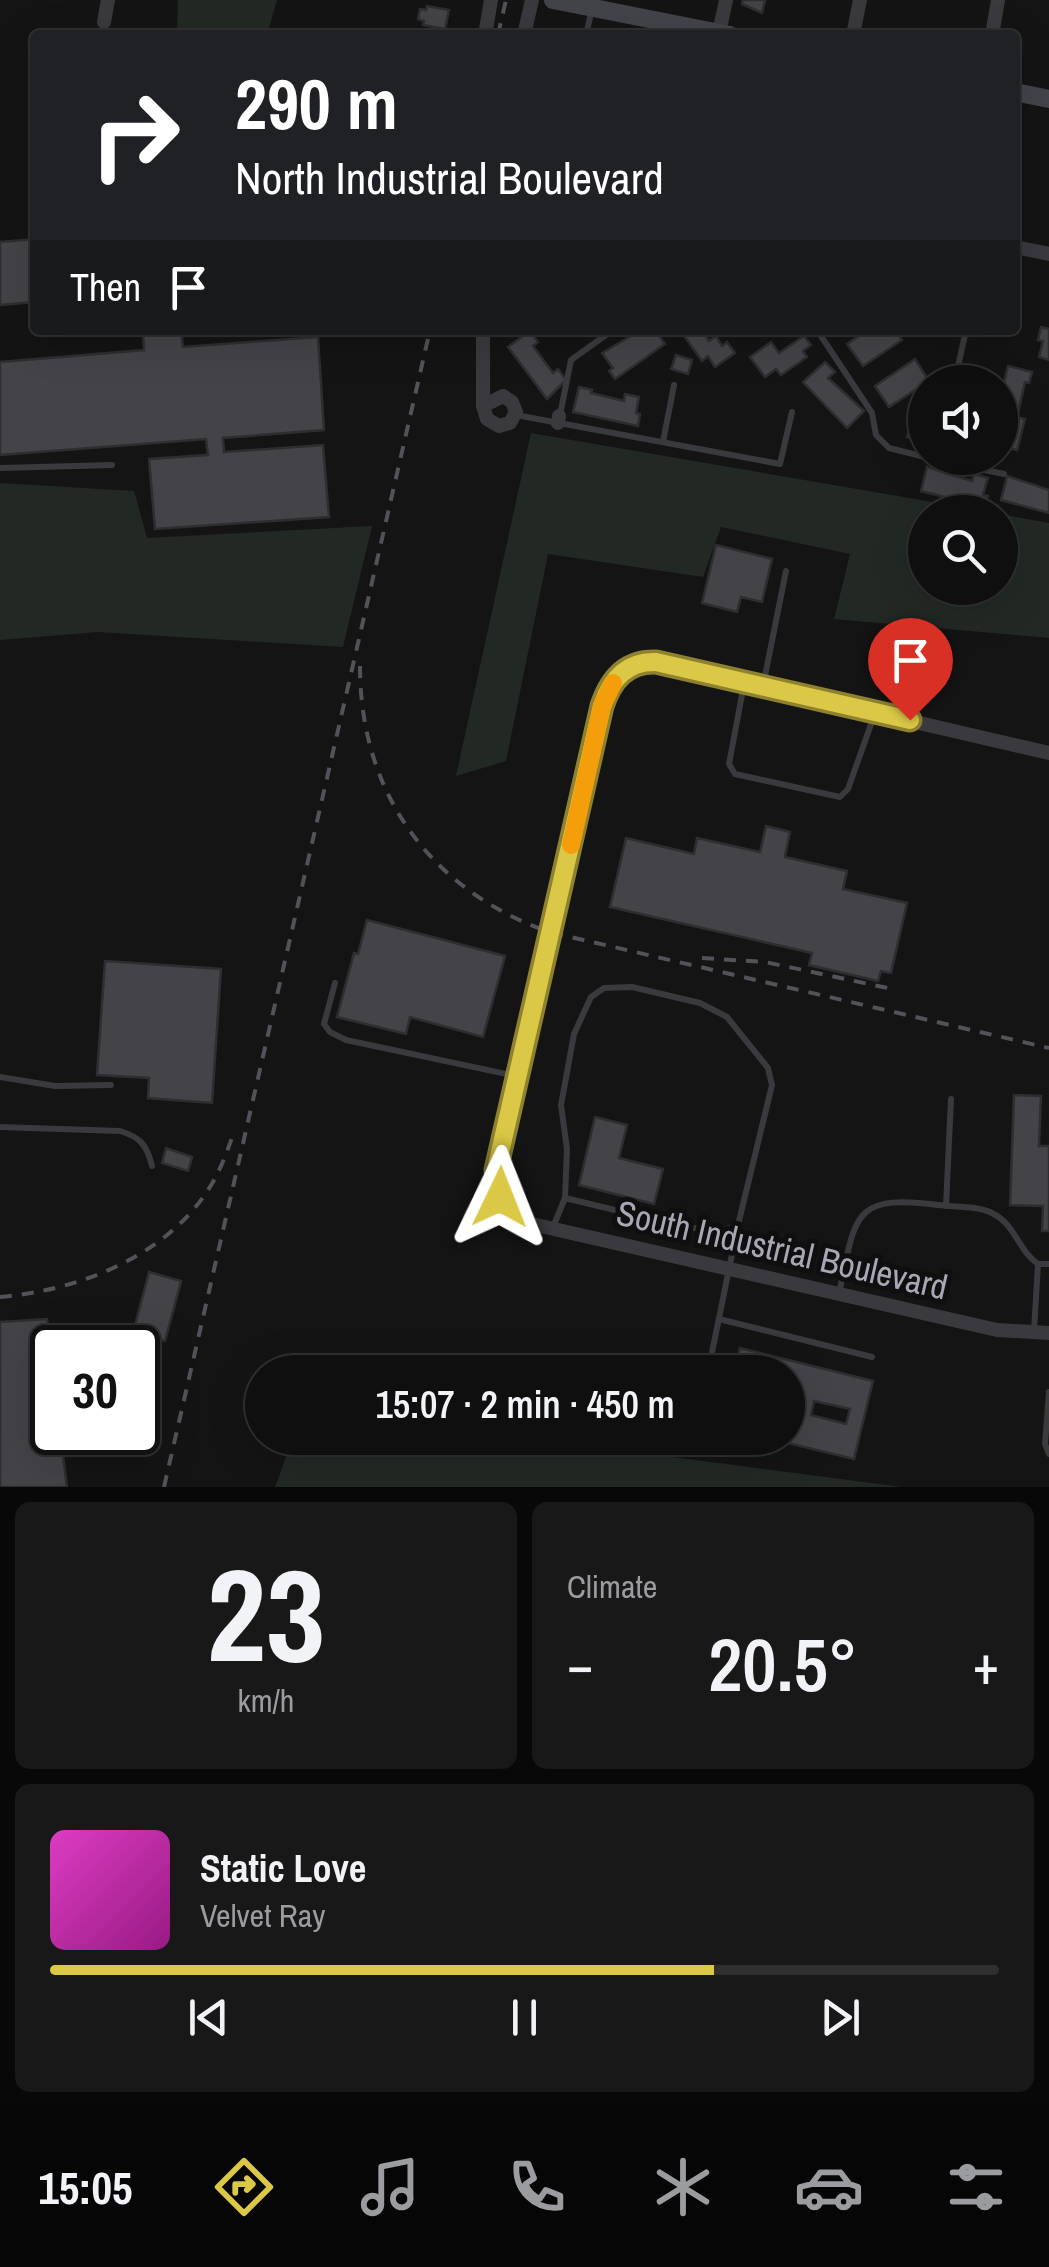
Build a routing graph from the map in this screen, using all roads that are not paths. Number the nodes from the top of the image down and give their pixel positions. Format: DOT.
graph roads {
  1 [pos="108,0"];
  2 [pos="491,0"];
  3 [pos="532,0"];
  4 [pos="553,0"];
  5 [pos="726,0"];
  6 [pos="860,0"];
  7 [pos="998,0"];
  8 [pos="590,5"];
  9 [pos="104,22"];
  10 [pos="487,30"];
  11 [pos="525,30"];
  12 [pos="587,30"];
  13 [pos="706,30"];
  14 [pos="725,30"];
  15 [pos="854,30"];
  16 [pos="993,30"];
  17 [pos="1020,93"];
  18 [pos="1049,99"];
  19 [pos="1020,249"];
  20 [pos="1049,254"];
  21 [pos="483,335"];
  22 [pos="607,335"];
  23 [pos="820,335"];
  24 [pos="965,335"];
  25 [pos="958,365"];
  26 [pos="674,385"];
  27 [pos="483,406"];
  28 [pos="792,412"];
  29 [pos="515,415"];
  30 [pos="559,420"];
  31 [pos="663,442"];
  32 [pos="908,453"];
  33 [pos="112,465"];
  34 [pos="0,468"];
  35 [pos="786,571"];
  36 [pos="744,683"];
  37 [pos="762,687"];
  38 [pos="875,712"];
  39 [pos="1049,753"];
  40 [pos="335,983"];
  41 [pos="517,1076"];
  42 [pos="0,1077"];
  43 [pos="110,1086"];
  44 [pos="950,1100"];
  45 [pos="0,1127"];
  46 [pos="152,1166"];
  47 [pos="565,1198"];
  48 [pos="946,1206"];
  49 [pos="738,1224"];
  50 [pos="552,1228"];
  51 [pos="1038,1264"];
  52 [pos="1049,1264"];
  53 [pos="731,1269"];
  54 [pos="839,1294"];
  55 [pos="720,1319"];
  56 [pos="1042,1332"];
  57 [pos="712,1355"];
  58 [pos="872,1357"];
  59 [pos="1049,1392"];
  60 [pos="1049,1454"];
  1 -- 9 [label="street"];
  2 -- 10 [label="street"];
  3 -- 11 [label="street"];
  4 -- 8 [label="street"];
  5 -- 14 [label="street"];
  6 -- 15 [label="street"];
  7 -- 16 [label="street"];
  8 -- 12 [label="lane"];
  8 -- 13 [label="street"];
  17 -- 18 [label="street"];
  19 -- 20 [label="street"];
  21 -- 27 [label="street"];
  22 -- 30 [label="lane"];
  23 -- 32 [label="lane"];
  24 -- 25 [label="lane"];
  26 -- 31 [label="lane"];
  27 -- 29 [label="street"];
  27 -- 29 [label="street"];
  28 -- 31 [label="lane"];
  29 -- 30 [label="lane"];
  30 -- 31 [label="lane"];
  33 -- 34 [label="lane"];
  35 -- 37 [label="lane"];
  36 -- 37 [label="street"];
  36 -- 38 [label="lane"];
  36 -- 41 [label="street"];
  37 -- 38 [label="street"];
  38 -- 39 [label="street"];
  40 -- 41 [label="lane"];
  41 -- 50 [label="street, South Industrial Boulevard"];
  42 -- 43 [label="lane"];
  44 -- 48 [label="lane"];
  45 -- 46 [label="lane"];
  47 -- 49 [label="lane"];
  47 -- 49 [label="lane"];
  47 -- 50 [label="lane"];
  48 -- 51 [label="lane"];
  48 -- 54 [label="lane"];
  49 -- 53 [label="lane"];
  50 -- 53 [label="street, South Industrial Boulevard"];
  51 -- 52 [label="lane"];
  51 -- 56 [label="lane"];
  53 -- 54 [label="street, South Industrial Boulevard"];
  53 -- 55 [label="lane"];
  54 -- 56 [label="street, South Industrial Boulevard"];
  55 -- 57 [label="lane"];
  55 -- 58 [label="lane"];
  59 -- 60 [label="lane"];
}
